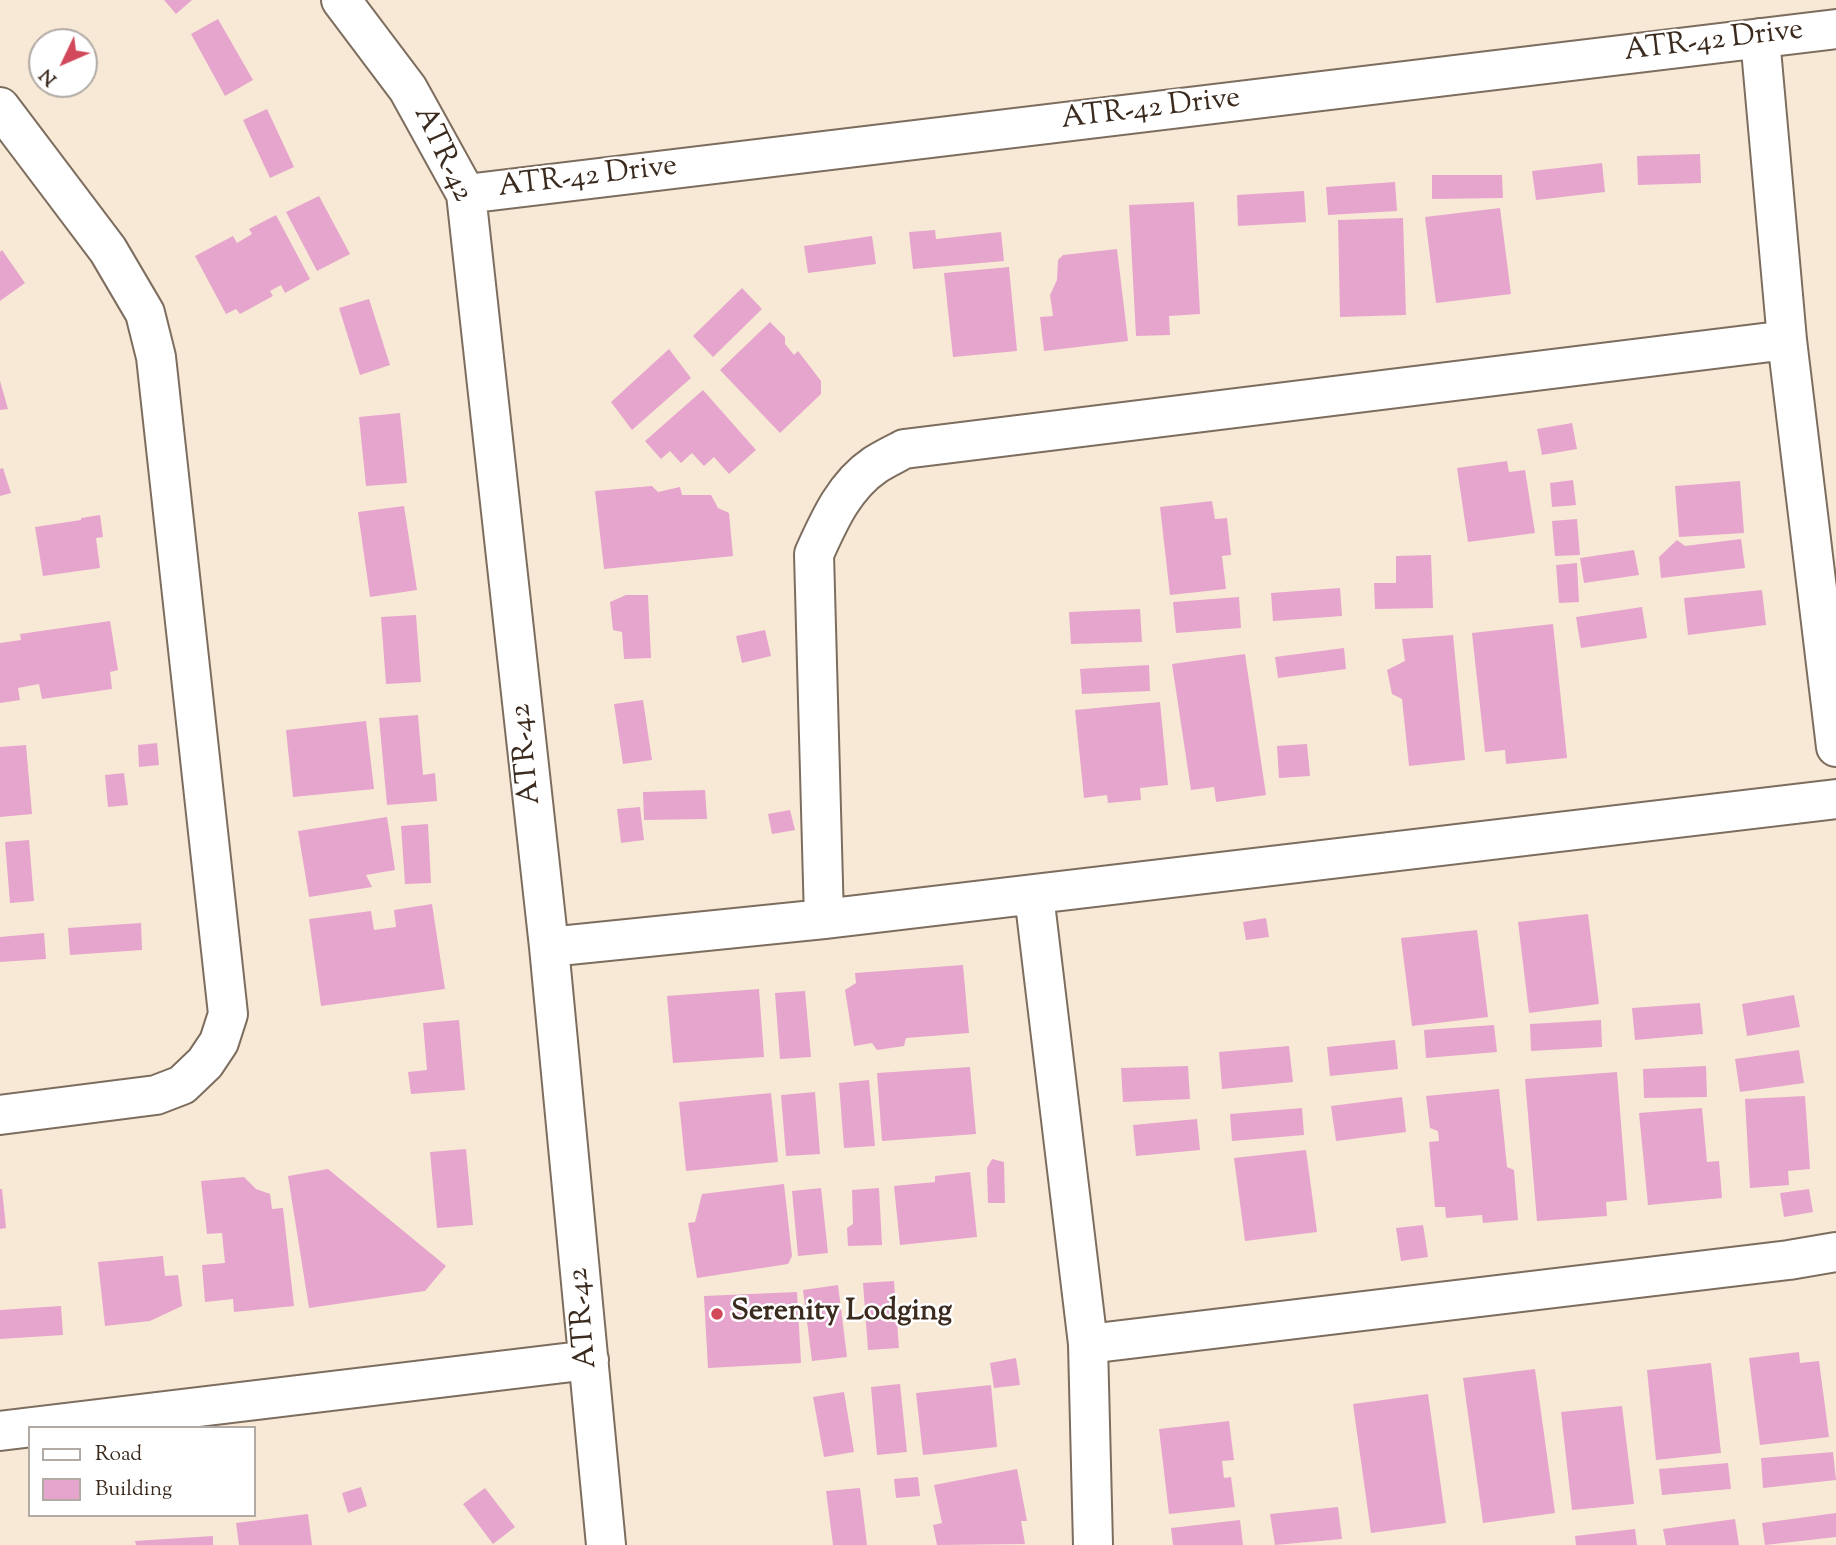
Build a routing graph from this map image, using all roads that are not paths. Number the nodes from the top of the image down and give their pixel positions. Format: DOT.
graph roads {
  1 [pos="341,0"];
  2 [pos="1836,29"];
  3 [pos="1760,38"];
  4 [pos="0,107"];
  5 [pos="466,194"];
  6 [pos="1787,340"];
  7 [pos="1836,747"];
  8 [pos="1836,799"];
  9 [pos="1034,895"];
  10 [pos="824,919"];
  11 [pos="549,947"];
  12 [pos="0,1115"];
  13 [pos="1836,1252"];
  14 [pos="1088,1344"];
  15 [pos="589,1360"];
  16 [pos="41,1426"];
  17 [pos="28,1428"];
  18 [pos="0,1431"];
  19 [pos="606,1545"];
  20 [pos="1093,1545"];
  1 -- 5 [label="street, ATR-42"];
  2 -- 3 [label="street, ATR-42 Drive"];
  3 -- 5 [label="street, ATR-42 Drive"];
  3 -- 6 [label="street"];
  4 -- 12 [label="street"];
  5 -- 11 [label="street, ATR-42"];
  6 -- 7 [label="street"];
  6 -- 10 [label="street"];
  8 -- 9 [label="street"];
  9 -- 10 [label="street"];
  9 -- 14 [label="street"];
  10 -- 11 [label="street"];
  11 -- 15 [label="street, ATR-42"];
  13 -- 14 [label="street"];
  14 -- 20 [label="street"];
  15 -- 16 [label="street"];
  15 -- 19 [label="street, ATR-42"];
  17 -- 18 [label="street"];
}
